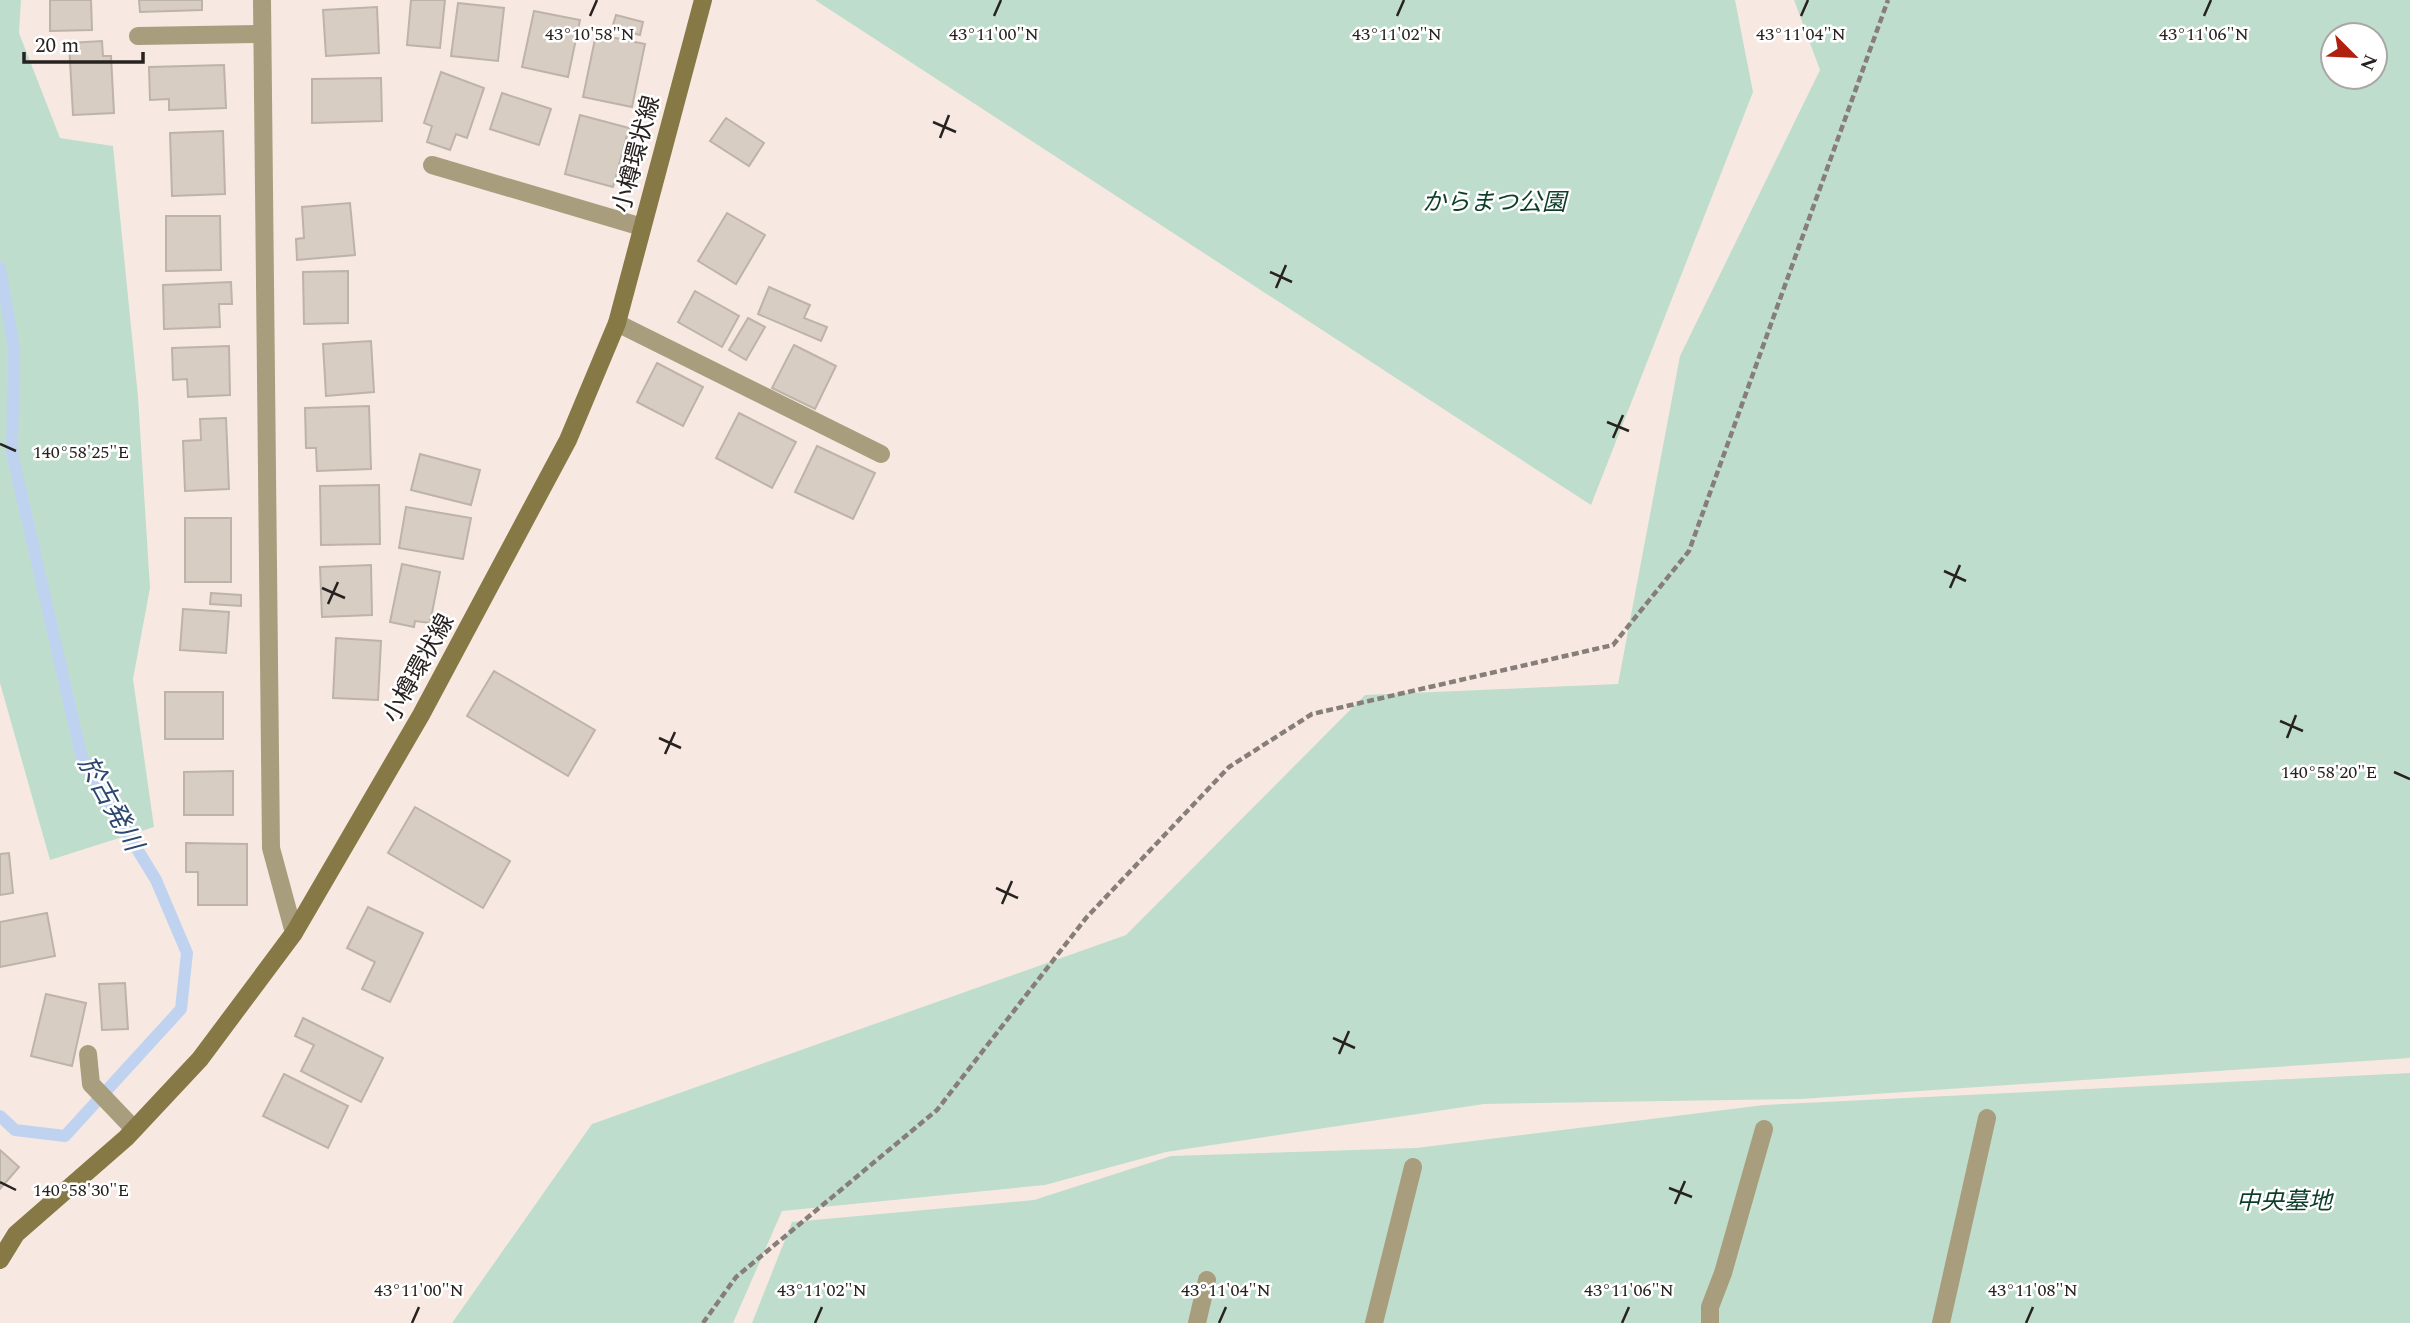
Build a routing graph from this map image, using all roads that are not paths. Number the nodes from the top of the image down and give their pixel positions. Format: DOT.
graph roads {
  1 [pos="262,0"];
  2 [pos="703,0"];
  3 [pos="262,34"];
  4 [pos="138,36"];
  5 [pos="432,165"];
  6 [pos="642,227"];
  7 [pos="617,323"];
  8 [pos="881,454"];
  9 [pos="294,933"];
  10 [pos="88,1054"];
  11 [pos="1987,1118"];
  12 [pos="134,1129"];
  13 [pos="1764,1129"];
  14 [pos="1413,1167"];
  15 [pos="0,1260"];
  16 [pos="1207,1280"];
  17 [pos="1196,1323"];
  18 [pos="1374,1323"];
  19 [pos="1710,1323"];
  20 [pos="1941,1323"];
  1 -- 3 [label="street"];
  2 -- 6 [label="main road, 小樽環状線"];
  3 -- 4 [label="street"];
  3 -- 9 [label="street"];
  5 -- 6 [label="street"];
  6 -- 7 [label="main road, 小樽環状線"];
  7 -- 8 [label="street"];
  7 -- 9 [label="main road, 小樽環状線"];
  9 -- 12 [label="main road, 小樽環状線"];
  10 -- 12 [label="street"];
  11 -- 20 [label="street"];
  12 -- 15 [label="main road, 小樽環状線"];
  13 -- 19 [label="street"];
  14 -- 18 [label="street"];
  16 -- 17 [label="street"];
}
